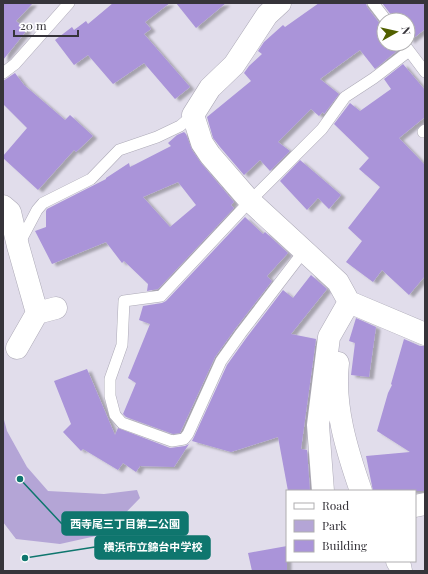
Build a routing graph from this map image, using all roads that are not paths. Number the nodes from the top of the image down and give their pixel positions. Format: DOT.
graph roads {
  1 [pos="69,3"];
  2 [pos="280,3"];
  3 [pos="374,3"];
  4 [pos="380,12"];
  5 [pos="401,52"];
  6 [pos="410,52"];
  7 [pos="425,72"];
  8 [pos="3,73"];
  9 [pos="193,115"];
  10 [pos="250,201"];
  11 [pos="3,206"];
  12 [pos="18,246"];
  13 [pos="304,251"];
  14 [pos="352,304"];
  15 [pos="425,334"];
  16 [pos="17,348"];
  17 [pos="323,490"];
  18 [pos="361,490"];
  1 -- 8 [label="lane"];
  2 -- 9 [label="street"];
  3 -- 4 [label="lane"];
  5 -- 10 [label="lane"];
  6 -- 7 [label="lane"];
  9 -- 10 [label="street"];
  9 -- 12 [label="lane"];
  10 -- 13 [label="street"];
  10 -- 13 [label="lane"];
  11 -- 12 [label="street"];
  12 -- 16 [label="street"];
  13 -- 14 [label="street"];
  14 -- 15 [label="street"];
  14 -- 17 [label="street"];
  14 -- 18 [label="street"];
}
